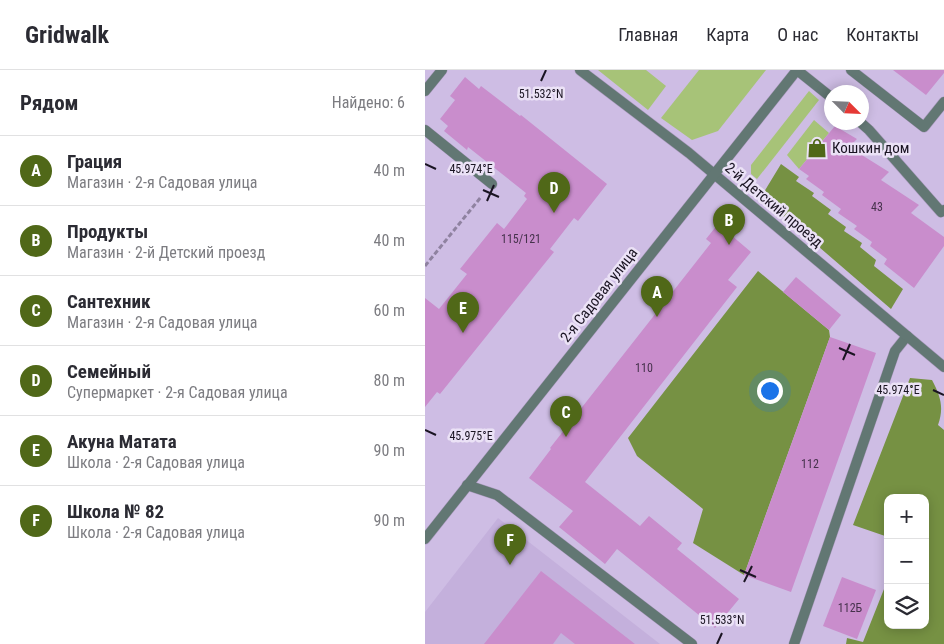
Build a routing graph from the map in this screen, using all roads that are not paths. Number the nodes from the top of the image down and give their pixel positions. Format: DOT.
graph roads {
  1 [pos="442,70"];
  2 [pos="580,70"];
  3 [pos="797,70"];
  4 [pos="851,70"];
  5 [pos="425,91"];
  6 [pos="824,92"];
  7 [pos="944,102"];
  8 [pos="425,130"];
  9 [pos="869,130"];
  10 [pos="714,174"];
  11 [pos="492,184"];
  12 [pos="944,210"];
  13 [pos="907,336"];
  14 [pos="944,367"];
  15 [pos="467,485"];
  16 [pos="425,539"];
  17 [pos="692,644"];
  18 [pos="794,644"];
  1 -- 5 [label="street"];
  2 -- 10 [label="street, 2-й Детский проезд"];
  3 -- 6 [label="street"];
  3 -- 10 [label="street, 2-я Садовая улица"];
  4 -- 7 [label="street"];
  8 -- 11 [label="street"];
  9 -- 12 [label="street"];
  10 -- 13 [label="street, 2-й Детский проезд"];
  10 -- 15 [label="street, 2-я Садовая улица"];
  13 -- 14 [label="street, 2-й Детский проезд"];
  13 -- 18 [label="street"];
  15 -- 16 [label="street, 2-я Садовая улица"];
  15 -- 17 [label="street"];
}
